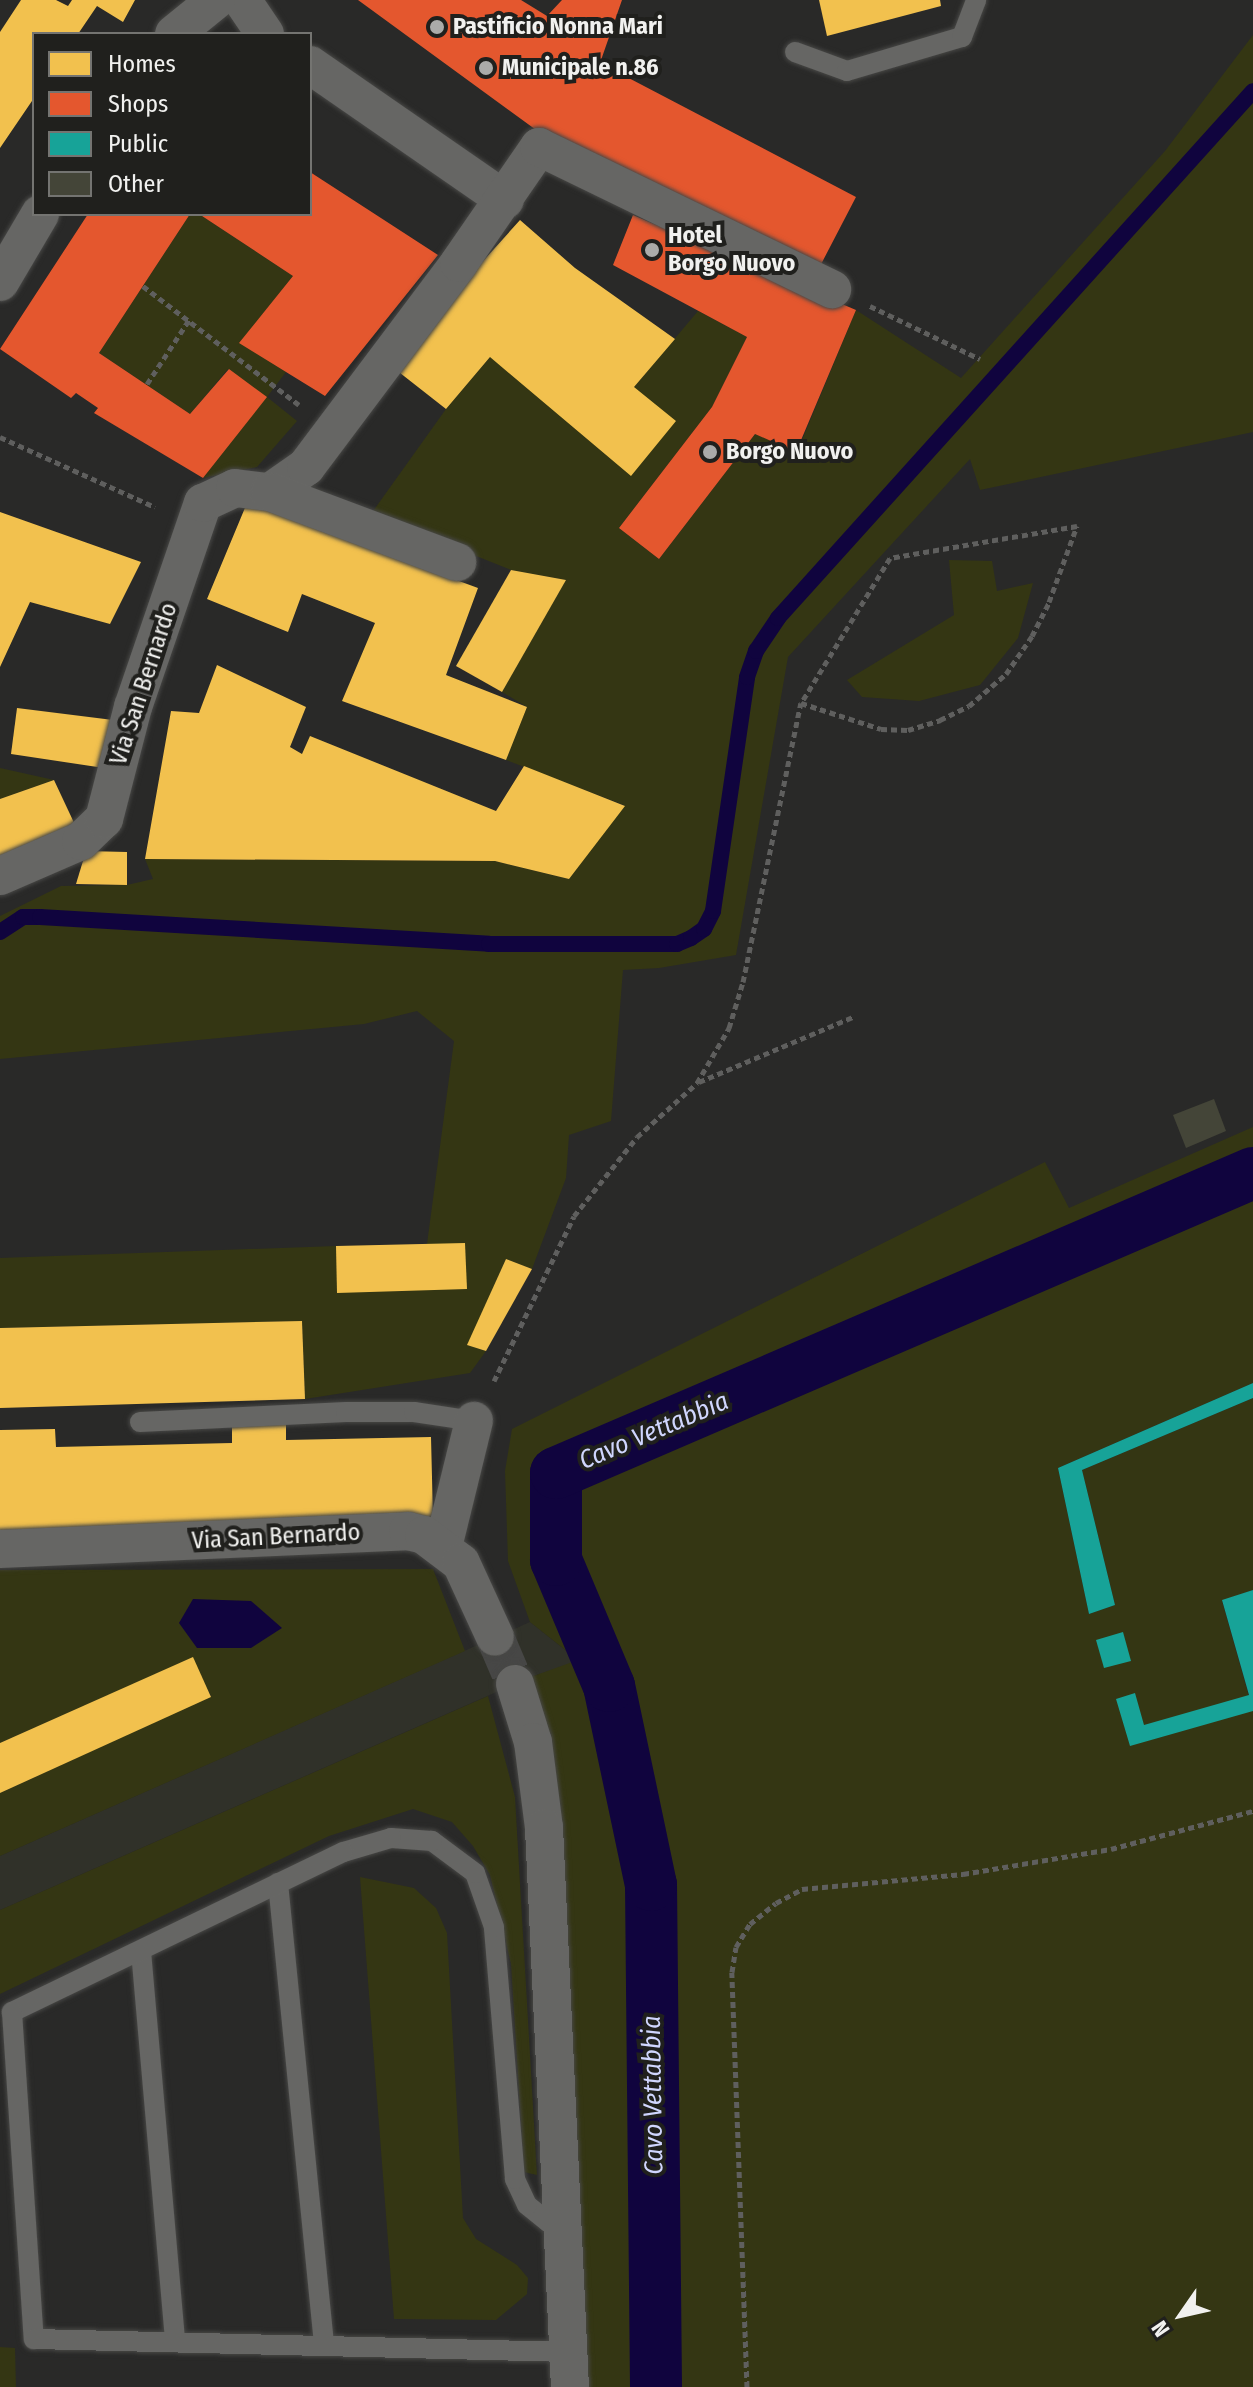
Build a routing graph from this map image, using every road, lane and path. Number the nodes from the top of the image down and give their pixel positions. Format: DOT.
graph roads {
  1 [pos="216,0"];
  2 [pos="242,0"];
  3 [pos="976,0"];
  4 [pos="176,32"];
  5 [pos="264,32"];
  6 [pos="795,52"];
  7 [pos="312,66"];
  8 [pos="505,200"];
  9 [pos="39,216"];
  10 [pos="3,267"];
  11 [pos="143,286"];
  12 [pos="832,289"];
  13 [pos="189,320"];
  14 [pos="980,359"];
  15 [pos="147,384"];
  16 [pos="332,430"];
  17 [pos="0,437"];
  18 [pos="270,492"];
  19 [pos="196,526"];
  20 [pos="457,562"];
  21 [pos="801,703"];
  22 [pos="0,876"];
  23 [pos="853,1017"];
  24 [pos="697,1083"];
  25 [pos="474,1421"];
  26 [pos="140,1422"];
  27 [pos="443,1547"];
  28 [pos="0,1549"];
  29 [pos="495,1637"];
  30 [pos="515,1684"];
  31 [pos="1253,1811"];
  32 [pos="278,1883"];
  33 [pos="141,1951"];
  34 [pos="564,2224"];
  35 [pos="175,2342"];
  36 [pos="324,2345"];
  37 [pos="569,2369"];
  38 [pos="747,2387"];
  1 -- 4 [label="street"];
  2 -- 5 [label="street"];
  3 -- 6 [label="lane"];
  7 -- 8 [label="street"];
  8 -- 12 [label="street"];
  8 -- 16 [label="street"];
  9 -- 10 [label="street"];
  11 -- 13 [label="path"];
  12 -- 14 [label="path"];
  13 -- 15 [label="path"];
  13 -- 16 [label="path"];
  16 -- 18 [label="street"];
  17 -- 19 [label="path"];
  18 -- 19 [label="street, Via San Bernardo"];
  18 -- 20 [label="street, Via San Bernardo"];
  19 -- 22 [label="street, Via San Bernardo"];
  21 -- 21 [label="path"];
  21 -- 24 [label="path"];
  23 -- 24 [label="path"];
  24 -- 25 [label="path"];
  25 -- 26 [label="lane"];
  25 -- 27 [label="street"];
  27 -- 28 [label="street, Via San Bernardo"];
  27 -- 29 [label="street, Via San Bernardo"];
  30 -- 34 [label="street"];
  31 -- 38 [label="path"];
  32 -- 33 [label="lane"];
  32 -- 34 [label="lane"];
  32 -- 36 [label="lane"];
  33 -- 35 [label="lane"];
  33 -- 35 [label="lane"];
  34 -- 37 [label="street"];
  35 -- 36 [label="lane"];
  36 -- 37 [label="lane"];
}
